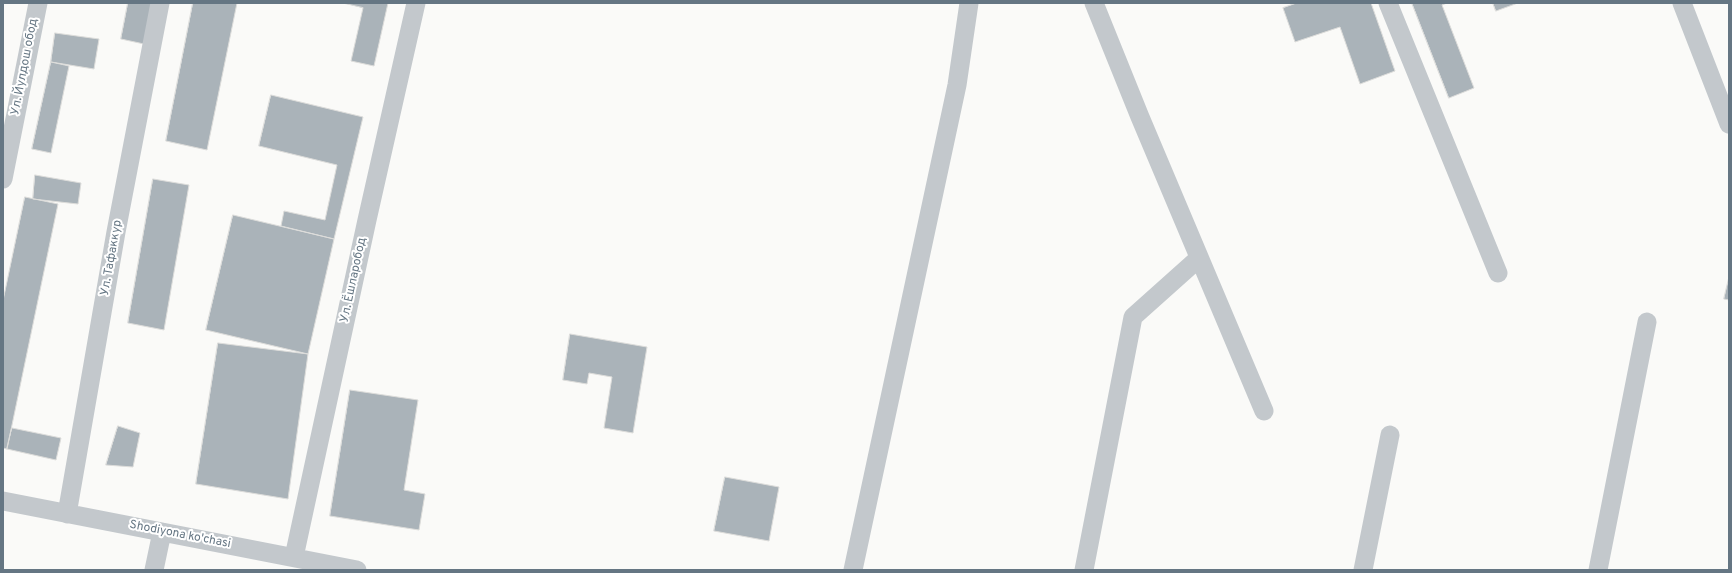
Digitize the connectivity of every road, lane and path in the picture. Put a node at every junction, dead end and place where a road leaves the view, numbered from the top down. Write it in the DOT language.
graph roads {
  1 [pos="38,3"];
  2 [pos="160,3"];
  3 [pos="416,3"];
  4 [pos="969,3"];
  5 [pos="1094,3"];
  6 [pos="1388,3"];
  7 [pos="1682,3"];
  8 [pos="1729,124"];
  9 [pos="3,179"];
  10 [pos="1199,258"];
  11 [pos="1498,273"];
  12 [pos="1647,322"];
  13 [pos="1264,411"];
  14 [pos="1390,435"];
  15 [pos="3,501"];
  16 [pos="67,514"];
  17 [pos="162,532"];
  18 [pos="294,557"];
  19 [pos="154,570"];
  20 [pos="357,570"];
  21 [pos="853,570"];
  22 [pos="1084,570"];
  23 [pos="1363,570"];
  24 [pos="1598,570"];
  1 -- 9 [label="street, Ул. Йулдош обод"];
  2 -- 16 [label="street, Ул. Тафаккур"];
  3 -- 18 [label="street, Ул. Ёшларобод"];
  4 -- 21 [label="street"];
  5 -- 10 [label="street"];
  6 -- 11 [label="street"];
  7 -- 8 [label="street"];
  10 -- 13 [label="street"];
  10 -- 22 [label="street"];
  12 -- 24 [label="street"];
  14 -- 23 [label="street"];
  15 -- 16 [label="street, Shodiyona ko'chasi"];
  16 -- 17 [label="street, Shodiyona ko'chasi"];
  17 -- 18 [label="street, Shodiyona ko'chasi"];
  17 -- 19 [label="street"];
  18 -- 20 [label="street, Shodiyona ko'chasi"];
}
